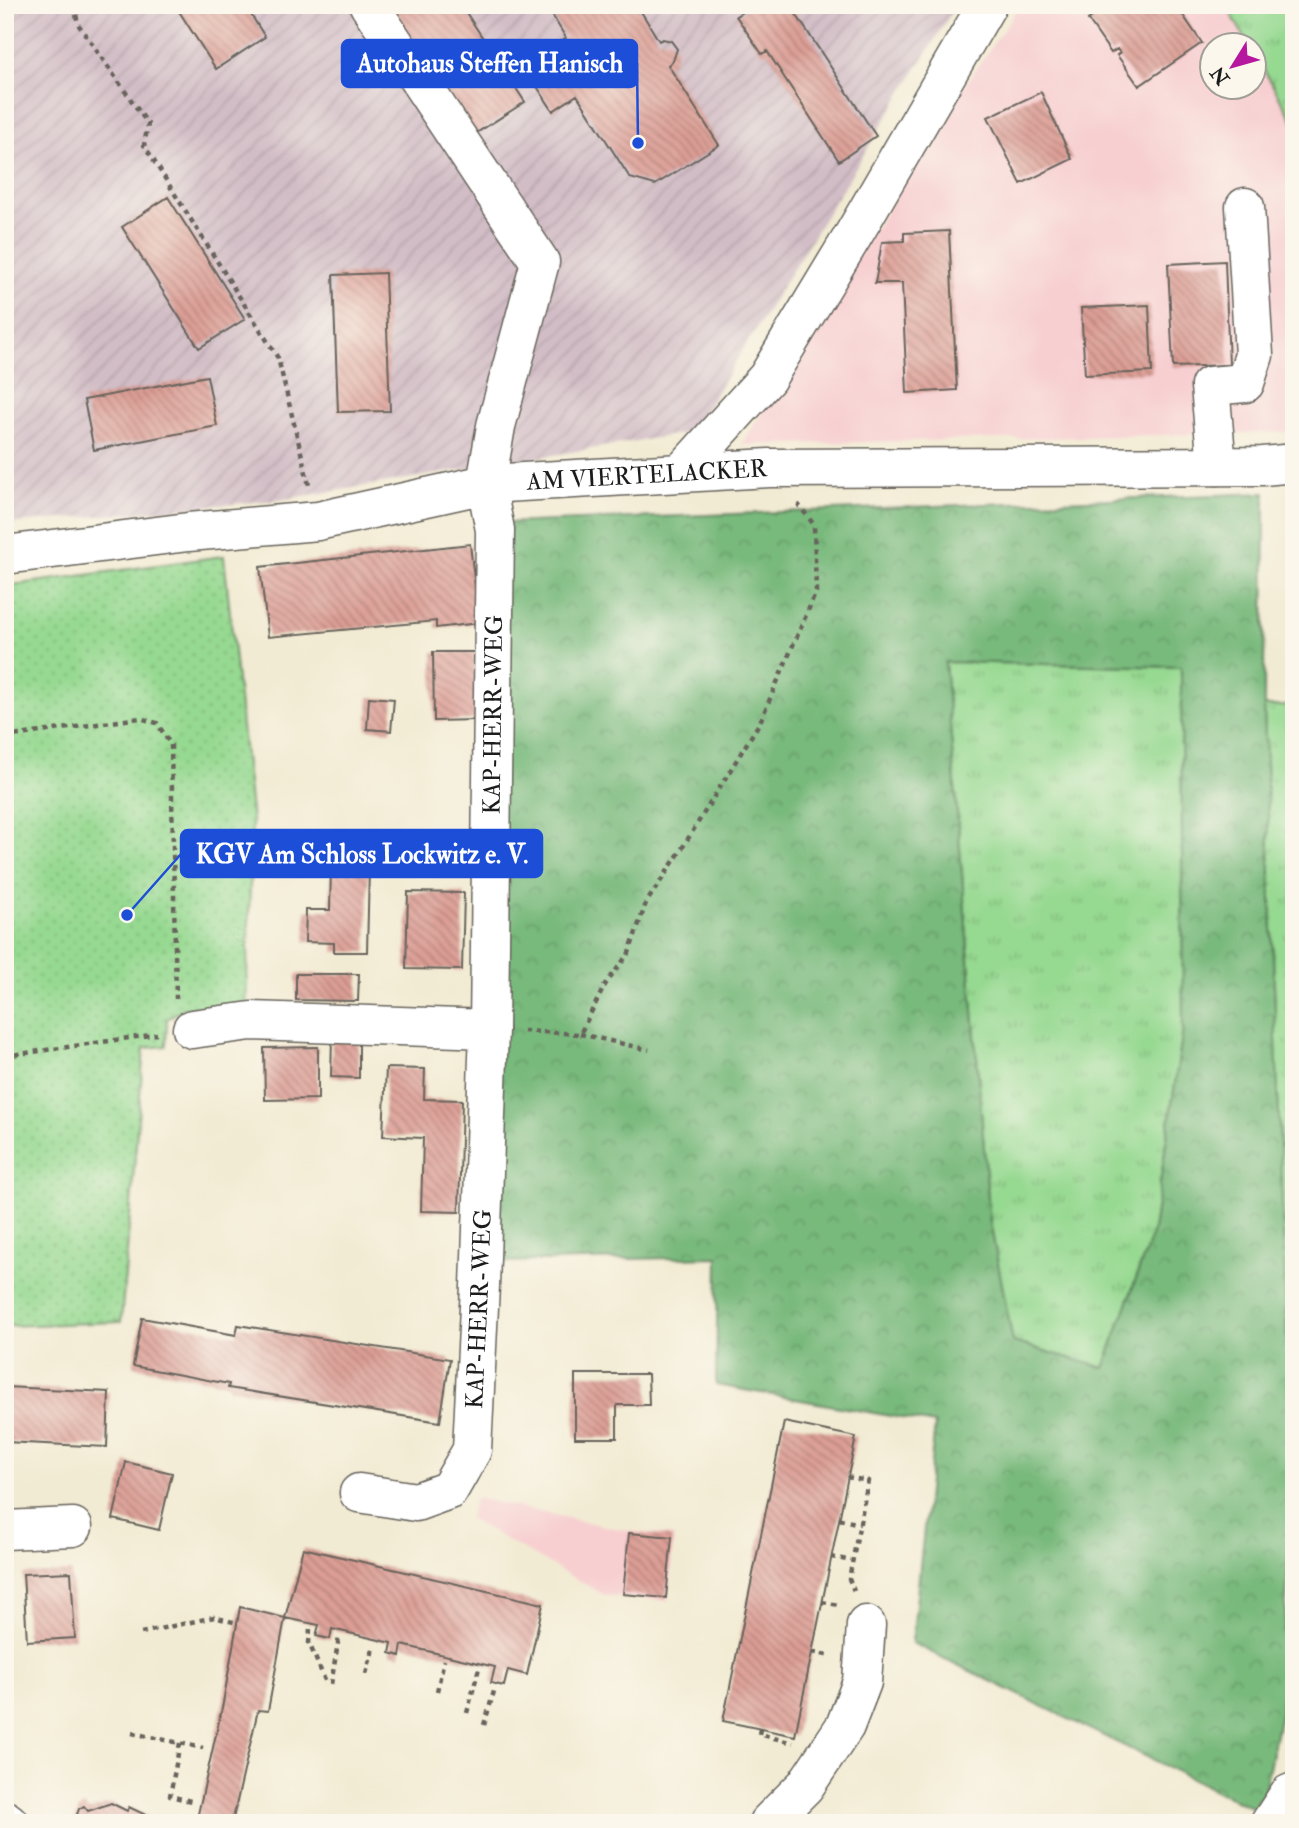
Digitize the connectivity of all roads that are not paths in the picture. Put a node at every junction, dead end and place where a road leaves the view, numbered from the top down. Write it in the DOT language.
graph roads {
  1 [pos="369,5"];
  2 [pos="987,5"];
  3 [pos="1245,207"];
  4 [pos="1294,463"];
  5 [pos="1217,466"];
  6 [pos="684,471"];
  7 [pos="486,484"];
  8 [pos="5,555"];
  9 [pos="192,1029"];
  10 [pos="489,1029"];
  11 [pos="359,1493"];
  12 [pos="73,1527"];
  13 [pos="5,1530"];
  14 [pos="866,1625"];
  15 [pos="1294,1792"];
  16 [pos="768,1823"];
  17 [pos="1269,1823"];
  1 -- 7 [label="street"];
  2 -- 6 [label="street"];
  3 -- 5 [label="street"];
  4 -- 5 [label="street, AM VIERTELACKER"];
  5 -- 6 [label="street, AM VIERTELACKER"];
  6 -- 7 [label="street, AM VIERTELACKER"];
  7 -- 8 [label="street, AM VIERTELACKER"];
  7 -- 10 [label="street, KAP-HERR-WEG"];
  9 -- 10 [label="street"];
  10 -- 11 [label="street, KAP-HERR-WEG"];
  12 -- 13 [label="street"];
  14 -- 16 [label="street"];
  15 -- 17 [label="street"];
}
